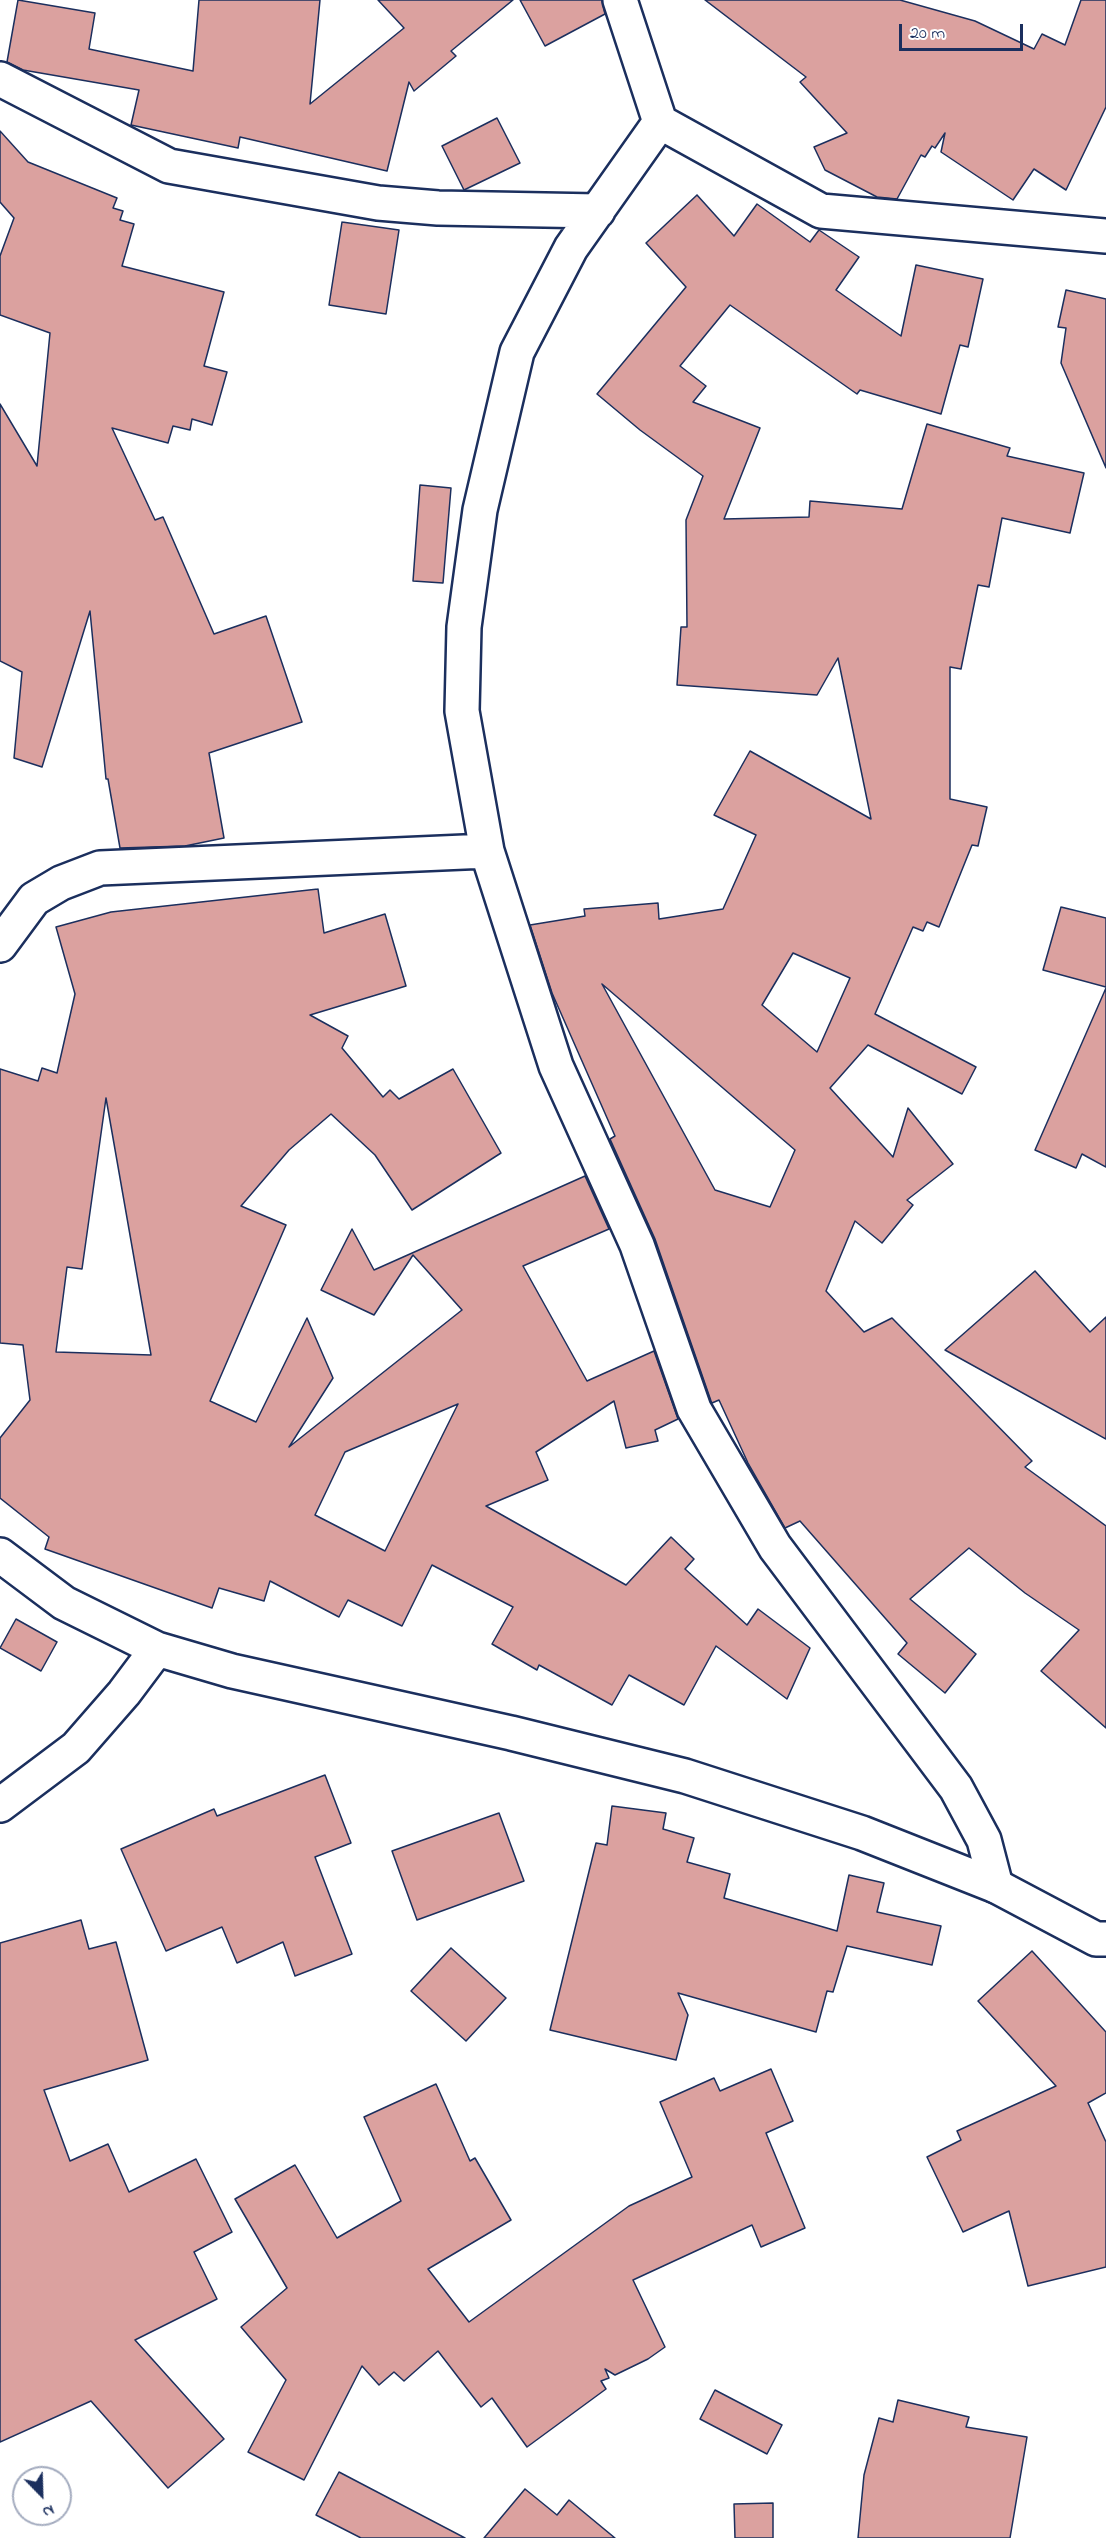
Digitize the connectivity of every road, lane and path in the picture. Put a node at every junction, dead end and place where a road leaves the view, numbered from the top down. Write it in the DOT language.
graph roads {
  1 [pos="620,0"];
  2 [pos="0,78"];
  3 [pos="660,122"];
  4 [pos="598,212"];
  5 [pos="1106,236"];
  6 [pos="487,851"];
  7 [pos="0,945"];
  8 [pos="0,1555"];
  9 [pos="157,1649"];
  10 [pos="0,1805"];
  11 [pos="996,1886"];
  12 [pos="1103,1942"];
  1 -- 3 [label="street"];
  2 -- 4 [label="street"];
  3 -- 4 [label="street"];
  3 -- 5 [label="street"];
  4 -- 6 [label="street"];
  6 -- 7 [label="street"];
  6 -- 11 [label="street"];
  8 -- 9 [label="street"];
  9 -- 10 [label="street"];
  9 -- 11 [label="street"];
  11 -- 12 [label="street"];
}
